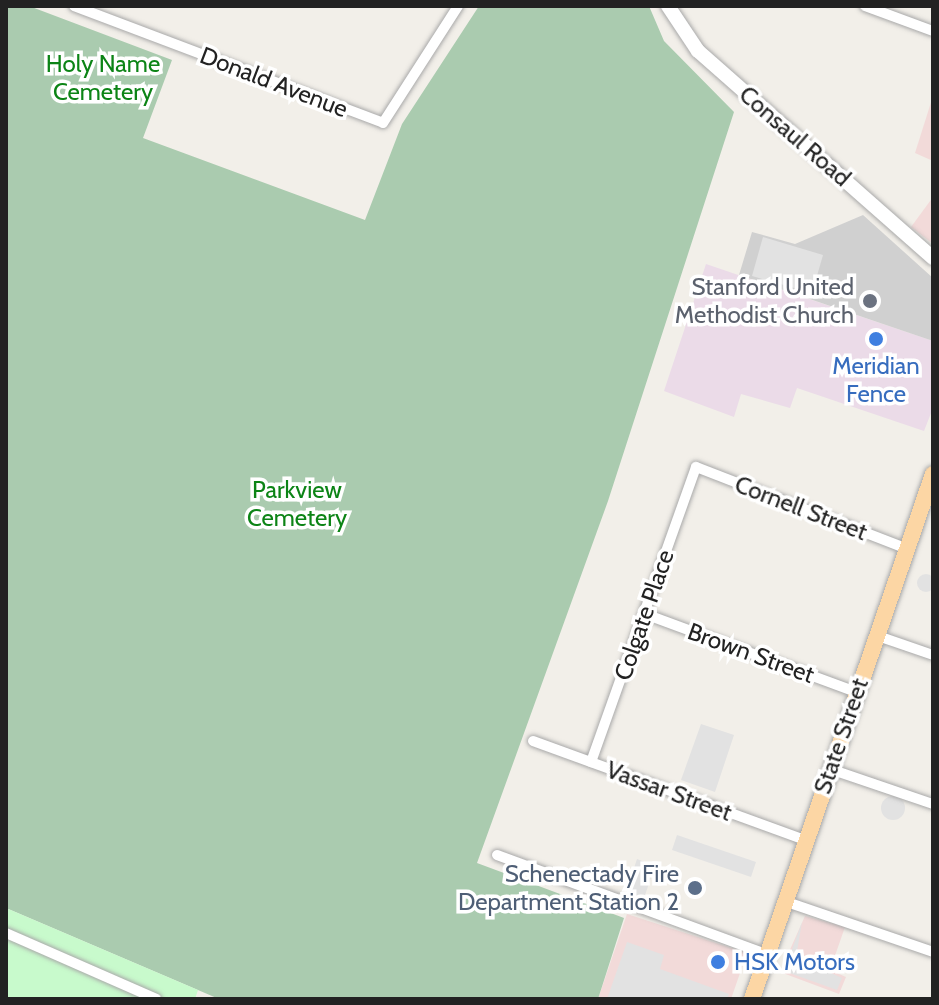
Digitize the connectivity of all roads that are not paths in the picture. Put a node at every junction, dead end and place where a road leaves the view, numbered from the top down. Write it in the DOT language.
graph roads {
  1 [pos="74,6"];
  2 [pos="458,6"];
  3 [pos="668,6"];
  4 [pos="865,6"];
  5 [pos="933,31"];
  6 [pos="933,258"];
  7 [pos="696,467"];
  8 [pos="933,476"];
  9 [pos="907,549"];
  10 [pos="645,614"];
  11 [pos="875,635"];
  12 [pos="933,655"];
  13 [pos="856,692"];
  14 [pos="533,741"];
  15 [pos="591,762"];
  16 [pos="830,769"];
  17 [pos="933,804"];
  18 [pos="805,840"];
  19 [pos="497,855"];
  20 [pos="784,901"];
  21 [pos="6,933"];
  22 [pos="933,952"];
  23 [pos="766,954"];
  24 [pos="156,999"];
  25 [pos="752,999"];
  1 -- 2 [label="street, Donald Avenue"];
  3 -- 6 [label="street, Consaul Road"];
  4 -- 5 [label="street"];
  7 -- 9 [label="street, Cornell Street"];
  7 -- 10 [label="street, Colgate Place"];
  8 -- 9 [label="main road, State Street"];
  9 -- 11 [label="main road, State Street"];
  10 -- 13 [label="street, Brown Street"];
  10 -- 15 [label="street, Colgate Place"];
  11 -- 12 [label="street"];
  11 -- 13 [label="main road, State Street"];
  13 -- 16 [label="main road, State Street"];
  14 -- 15 [label="street, Vassar Street"];
  15 -- 18 [label="street, Vassar Street"];
  16 -- 17 [label="street"];
  16 -- 18 [label="main road, State Street"];
  18 -- 20 [label="main road, State Street"];
  19 -- 23 [label="street"];
  20 -- 22 [label="street"];
  20 -- 23 [label="main road, State Street"];
  21 -- 24 [label="street"];
  23 -- 25 [label="main road, State Street"];
}
